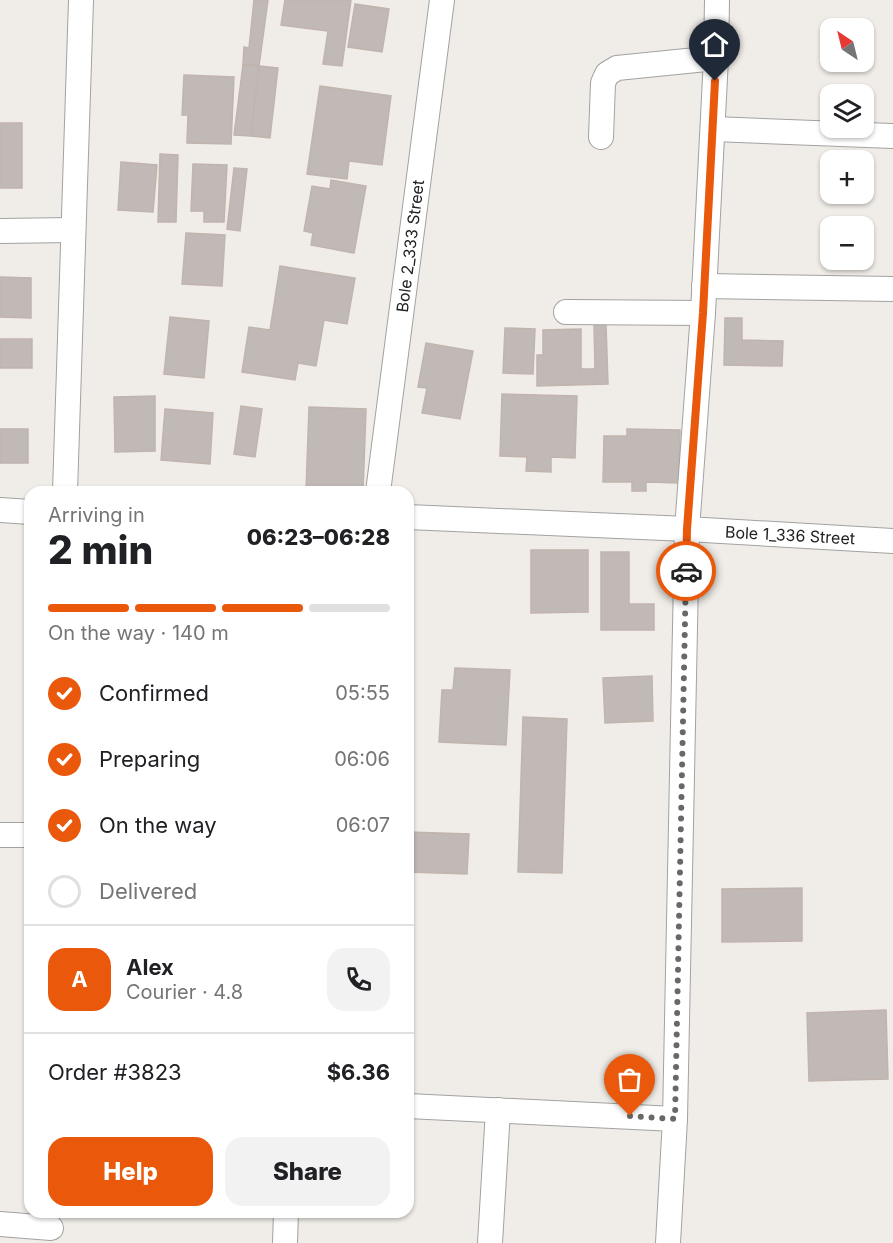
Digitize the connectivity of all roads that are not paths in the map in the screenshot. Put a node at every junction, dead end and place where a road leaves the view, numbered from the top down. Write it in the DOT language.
graph roads {
  1 [pos="81,0"];
  2 [pos="442,0"];
  3 [pos="717,0"];
  4 [pos="716,58"];
  5 [pos="713,129"];
  6 [pos="893,136"];
  7 [pos="601,137"];
  8 [pos="73,230"];
  9 [pos="0,231"];
  10 [pos="704,286"];
  11 [pos="893,290"];
  12 [pos="566,312"];
  13 [pos="703,313"];
  14 [pos="65,486"];
  15 [pos="379,486"];
  16 [pos="0,510"];
  17 [pos="24,512"];
  18 [pos="414,517"];
  19 [pos="687,529"];
  20 [pos="893,541"];
  21 [pos="0,835"];
  22 [pos="24,835"];
  23 [pos="414,1106"];
  24 [pos="498,1110"];
  25 [pos="675,1119"];
  26 [pos="286,1218"];
  27 [pos="0,1224"];
  28 [pos="51,1228"];
  29 [pos="285,1243"];
  30 [pos="490,1243"];
  31 [pos="668,1243"];
  1 -- 8 [label="street"];
  2 -- 15 [label="street, Bole 2_333 Street"];
  3 -- 4 [label="street"];
  4 -- 5 [label="street"];
  4 -- 7 [label="street"];
  5 -- 6 [label="street"];
  5 -- 10 [label="street"];
  8 -- 9 [label="street"];
  8 -- 14 [label="street"];
  10 -- 11 [label="street"];
  10 -- 13 [label="street"];
  12 -- 13 [label="street"];
  13 -- 19 [label="street"];
  16 -- 17 [label="street"];
  18 -- 19 [label="street, Bole 1_336 Street"];
  19 -- 20 [label="street, Bole 1_336 Street"];
  19 -- 25 [label="street"];
  21 -- 22 [label="street"];
  23 -- 24 [label="street"];
  24 -- 25 [label="street"];
  24 -- 30 [label="street"];
  25 -- 31 [label="street"];
  26 -- 29 [label="street"];
  27 -- 28 [label="street"];
}
